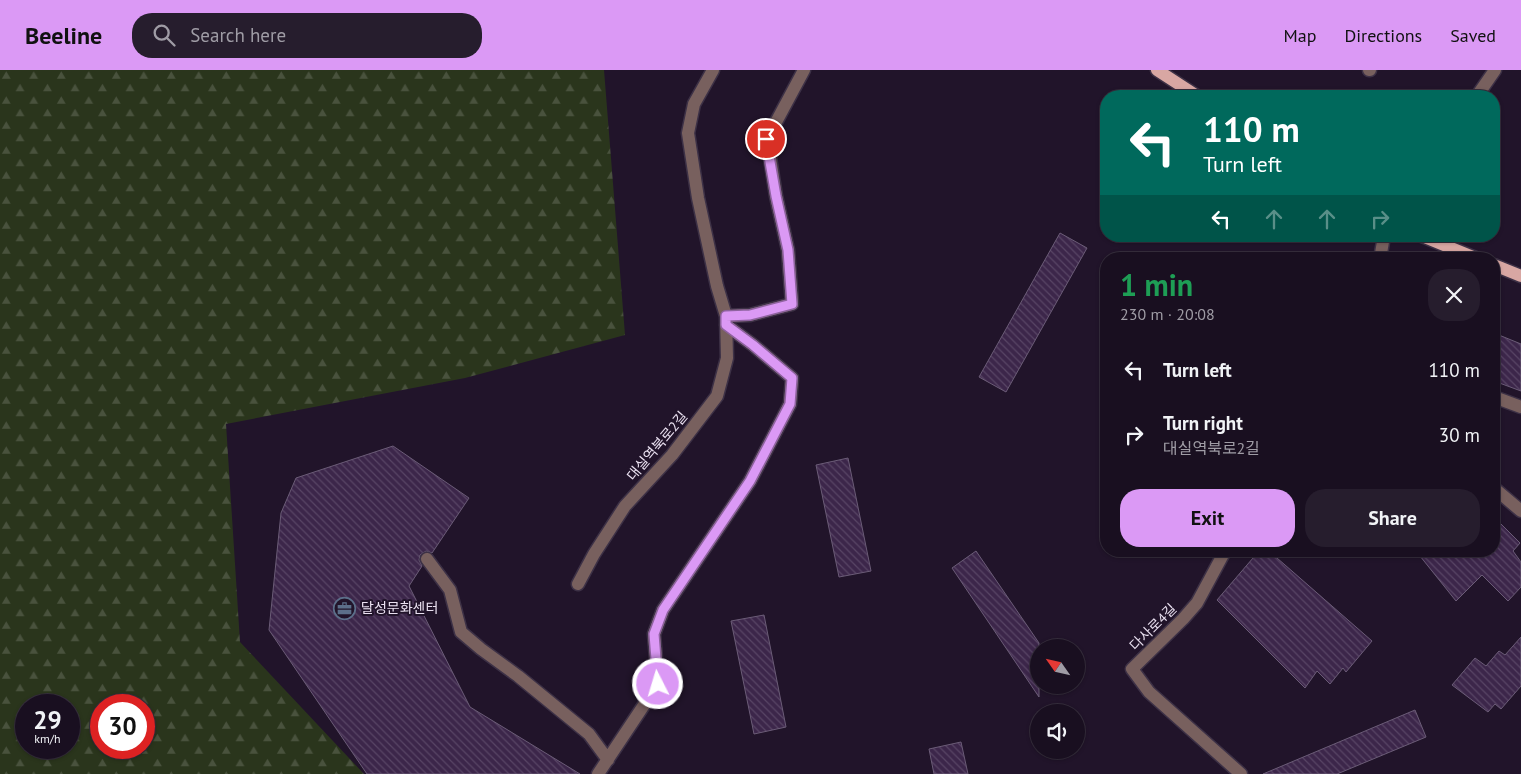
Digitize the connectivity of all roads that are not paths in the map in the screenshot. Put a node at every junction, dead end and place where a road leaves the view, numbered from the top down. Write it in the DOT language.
graph roads {
  1 [pos="712,70"];
  2 [pos="804,70"];
  3 [pos="1157,70"];
  4 [pos="1495,70"];
  5 [pos="1188,90"];
  6 [pos="1481,90"];
  7 [pos="1437,242"];
  8 [pos="1461,252"];
  9 [pos="1500,267"];
  10 [pos="1521,276"];
  11 [pos="726,321"];
  12 [pos="1500,398"];
  13 [pos="1521,407"];
  14 [pos="1500,493"];
  15 [pos="1521,511"];
  16 [pos="1222,557"];
  17 [pos="428,559"];
  18 [pos="578,584"];
  19 [pos="608,760"];
  20 [pos="598,774"];
  21 [pos="1241,774"];
  1 -- 11 [label="street, 대실역북로2길"];
  2 -- 11 [label="street"];
  3 -- 5 [label="main road"];
  4 -- 6 [label="street"];
  7 -- 8 [label="main road"];
  9 -- 10 [label="main road"];
  11 -- 18 [label="street, 대실역북로2길"];
  11 -- 19 [label="street"];
  12 -- 13 [label="street"];
  14 -- 15 [label="street"];
  16 -- 21 [label="street, 다사로4길"];
  17 -- 19 [label="street"];
  19 -- 20 [label="street"];
}
